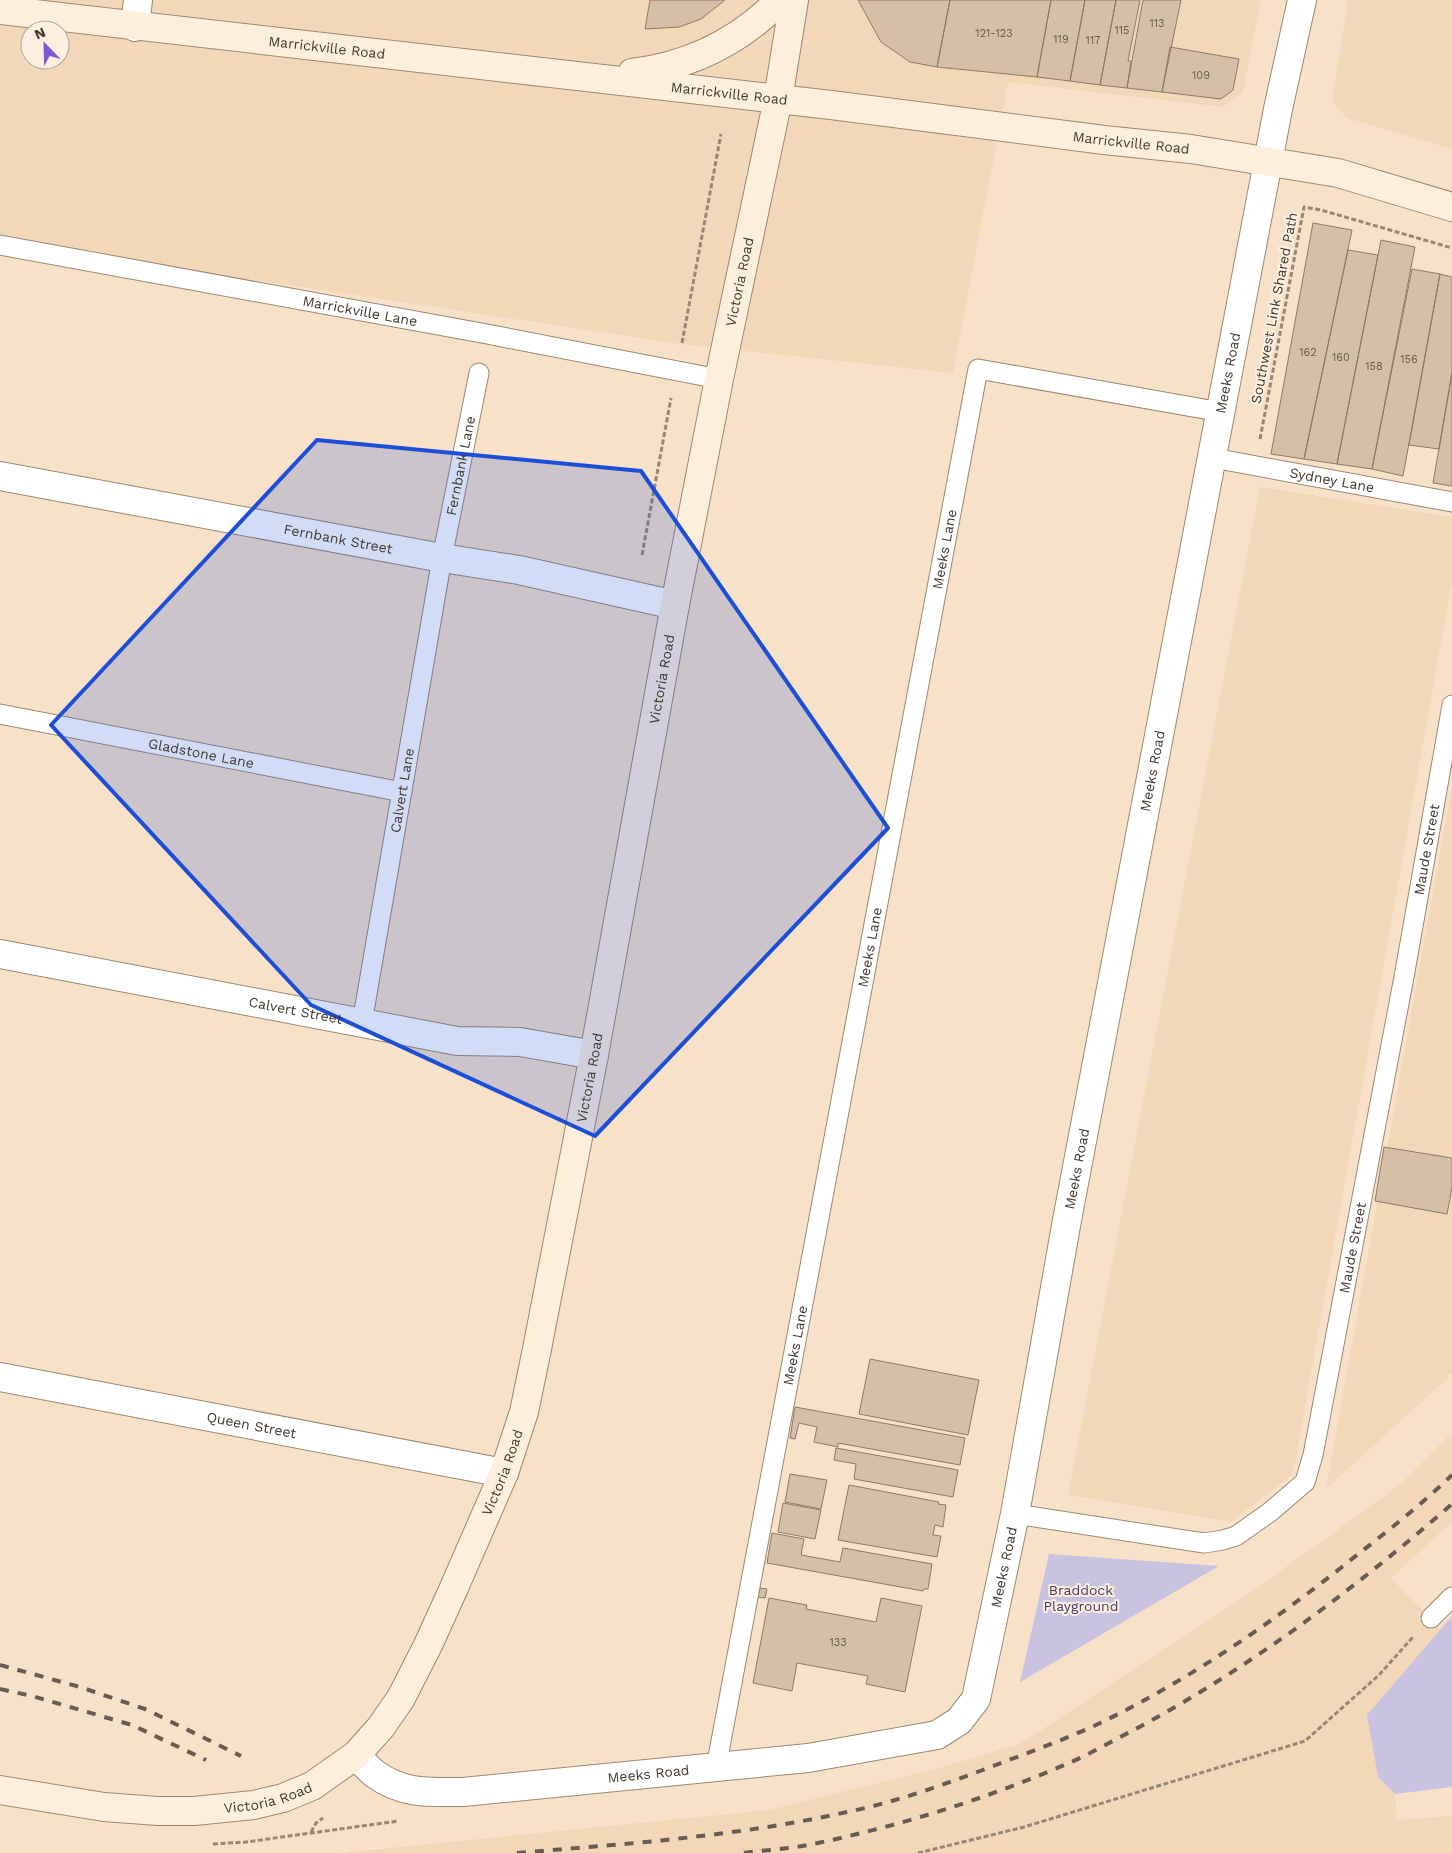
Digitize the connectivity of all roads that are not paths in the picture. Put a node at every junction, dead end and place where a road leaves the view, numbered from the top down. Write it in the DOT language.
graph roads {
  1 [pos="138,0"];
  2 [pos="780,0"];
  3 [pos="794,0"];
  4 [pos="1302,0"];
  5 [pos="0,10"];
  6 [pos="135,27"];
  7 [pos="595,78"];
  8 [pos="778,99"];
  9 [pos="1270,161"];
  10 [pos="1452,207"];
  11 [pos="0,245"];
  12 [pos="479,373"];
  13 [pos="719,379"];
  14 [pos="1221,412"];
  15 [pos="1213,458"];
  16 [pos="0,476"];
  17 [pos="1452,502"];
  18 [pos="442,558"];
  19 [pos="675,605"];
  20 [pos="1452,705"];
  21 [pos="0,714"];
  22 [pos="402,792"];
  23 [pos="0,954"];
  24 [pos="362,1023"];
  25 [pos="594,1055"];
  26 [pos="0,1377"];
  27 [pos="504,1473"];
  28 [pos="1016,1514"];
  29 [pos="1452,1597"];
  30 [pos="1430,1618"];
  31 [pos="356,1755"];
  32 [pos="716,1768"];
  33 [pos="0,1790"];
  1 -- 6 [label="street"];
  2 -- 7 [label="street"];
  3 -- 8 [label="street, Victoria Road"];
  4 -- 9 [label="street, Meeks Road"];
  5 -- 6 [label="street, Marrickville Road"];
  6 -- 7 [label="street, Marrickville Road"];
  7 -- 8 [label="street, Marrickville Road"];
  8 -- 9 [label="street, Marrickville Road"];
  8 -- 13 [label="street, Victoria Road"];
  9 -- 10 [label="street, Marrickville Road"];
  9 -- 14 [label="street, Meeks Road"];
  11 -- 13 [label="lane, Marrickville Lane"];
  12 -- 18 [label="lane, Fernbank Lane"];
  13 -- 19 [label="street, Victoria Road"];
  14 -- 15 [label="street, Meeks Road"];
  14 -- 32 [label="lane, Meeks Lane"];
  15 -- 17 [label="lane, Sydney Lane"];
  15 -- 28 [label="street, Meeks Road"];
  16 -- 18 [label="street, Fernbank Street"];
  18 -- 19 [label="street, Fernbank Street"];
  18 -- 22 [label="lane, Calvert Lane"];
  19 -- 25 [label="street, Victoria Road"];
  20 -- 28 [label="lane, Maude Street"];
  21 -- 22 [label="lane, Gladstone Lane"];
  22 -- 24 [label="lane, Calvert Lane"];
  23 -- 24 [label="street, Calvert Street"];
  24 -- 25 [label="street, Calvert Street"];
  25 -- 27 [label="street, Victoria Road"];
  26 -- 27 [label="street, Queen Street"];
  27 -- 31 [label="street, Victoria Road"];
  28 -- 32 [label="street, Meeks Road"];
  29 -- 30 [label="lane"];
  31 -- 32 [label="street, Meeks Road"];
  31 -- 33 [label="street, Victoria Road"];
}
